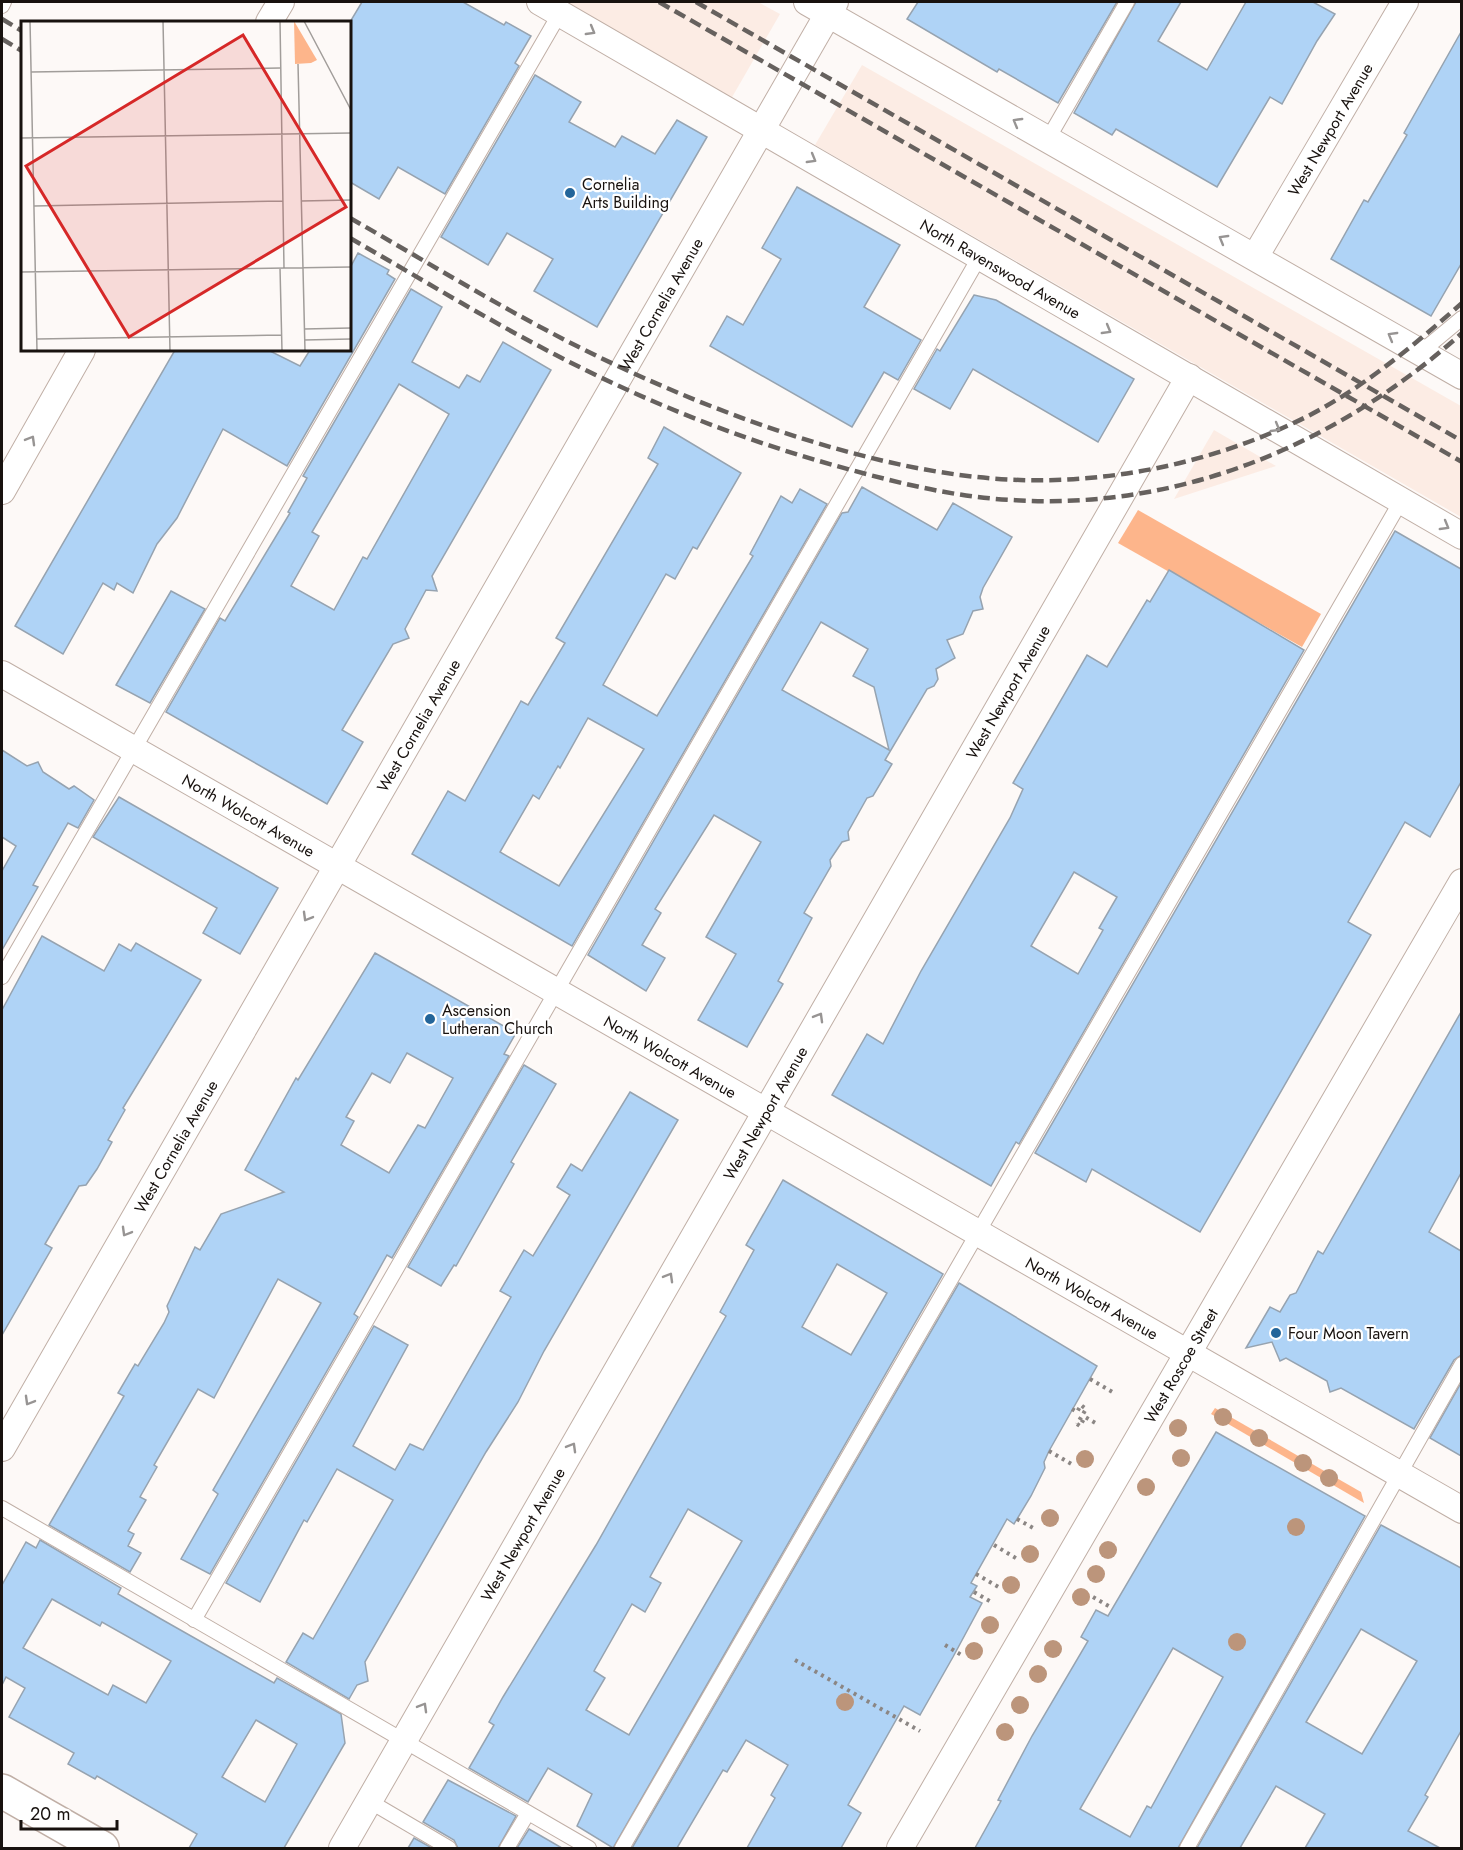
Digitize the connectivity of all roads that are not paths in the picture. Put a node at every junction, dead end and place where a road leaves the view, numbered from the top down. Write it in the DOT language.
graph roads {
  1 [pos="4,2"];
  2 [pos="281,2"];
  3 [pos="1127,2"];
  4 [pos="1405,2"];
  5 [pos="823,5"];
  6 [pos="2,6"];
  7 [pos="550,7"];
  8 [pos="270,21"];
  9 [pos="761,129"];
  10 [pos="1048,139"];
  11 [pos="980,256"];
  12 [pos="1255,257"];
  13 [pos="1461,318"];
  14 [pos="81,351"];
  15 [pos="1421,352"];
  16 [pos="1461,376"];
  17 [pos="1188,378"];
  18 [pos="2,491"];
  19 [pos="1401,501"];
  20 [pos="1461,536"];
  21 [pos="2,675"];
  22 [pos="133,750"];
  23 [pos="336,866"];
  24 [pos="1461,882"];
  25 [pos="2,977"];
  26 [pos="556,992"];
  27 [pos="764,1112"];
  28 [pos="978,1233"];
  29 [pos="1187,1354"];
  30 [pos="1461,1364"];
  31 [pos="2,1448"];
  32 [pos="1397,1473"];
  33 [pos="2,1508"];
  34 [pos="1461,1510"];
  35 [pos="194,1620"];
  36 [pos="404,1741"];
  37 [pos="2,1791"];
  38 [pos="369,1801"];
  39 [pos="528,1813"];
  40 [pos="102,1848"];
  41 [pos="342,1848"];
  42 [pos="449,1848"];
  43 [pos="507,1848"];
  44 [pos="589,1848"];
  45 [pos="622,1848"];
  46 [pos="900,1848"];
  47 [pos="1187,1848"];
  1 -- 6 [label="lane"];
  2 -- 8 [label="street"];
  3 -- 10 [label="lane"];
  4 -- 12 [label="street, West Newport Avenue"];
  5 -- 9 [label="street, West Cornelia Avenue"];
  10 -- 5 [label="street, one-way"];
  7 -- 9 [label="street, North Ravenswood Avenue, one-way"];
  7 -- 22 [label="lane"];
  9 -- 11 [label="street, North Ravenswood Avenue, one-way"];
  9 -- 23 [label="street, West Cornelia Avenue"];
  12 -- 10 [label="street, one-way"];
  11 -- 17 [label="street, North Ravenswood Avenue, one-way"];
  11 -- 26 [label="lane"];
  15 -- 12 [label="street, one-way"];
  13 -- 15 [label="lane"];
  18 -- 14 [label="street, one-way"];
  15 -- 16 [label="street"];
  17 -- 19 [label="street, North Ravenswood Avenue, one-way"];
  27 -- 17 [label="street, West Newport Avenue, one-way"];
  19 -- 20 [label="street, North Ravenswood Avenue, one-way"];
  19 -- 28 [label="lane"];
  21 -- 22 [label="street, North Wolcott Avenue"];
  22 -- 23 [label="street, North Wolcott Avenue"];
  22 -- 25 [label="lane"];
  23 -- 26 [label="street, North Wolcott Avenue"];
  23 -- 31 [label="street, West Cornelia Avenue, one-way"];
  24 -- 29 [label="street, West Roscoe Street"];
  26 -- 27 [label="street, North Wolcott Avenue"];
  26 -- 35 [label="lane"];
  27 -- 28 [label="street, North Wolcott Avenue"];
  36 -- 27 [label="street, West Newport Avenue, one-way"];
  28 -- 29 [label="street, North Wolcott Avenue"];
  28 -- 45 [label="lane"];
  29 -- 32 [label="street, North Wolcott Avenue"];
  29 -- 46 [label="street, West Roscoe Street"];
  30 -- 32 [label="lane"];
  32 -- 34 [label="street, North Wolcott Avenue"];
  32 -- 47 [label="lane"];
  33 -- 35 [label="lane"];
  35 -- 36 [label="lane"];
  36 -- 38 [label="street, West Newport Avenue"];
  36 -- 39 [label="lane"];
  37 -- 40 [label="street"];
  38 -- 41 [label="street, West Newport Avenue"];
  38 -- 42 [label="lane"];
  39 -- 43 [label="lane"];
  39 -- 44 [label="lane"];
}
